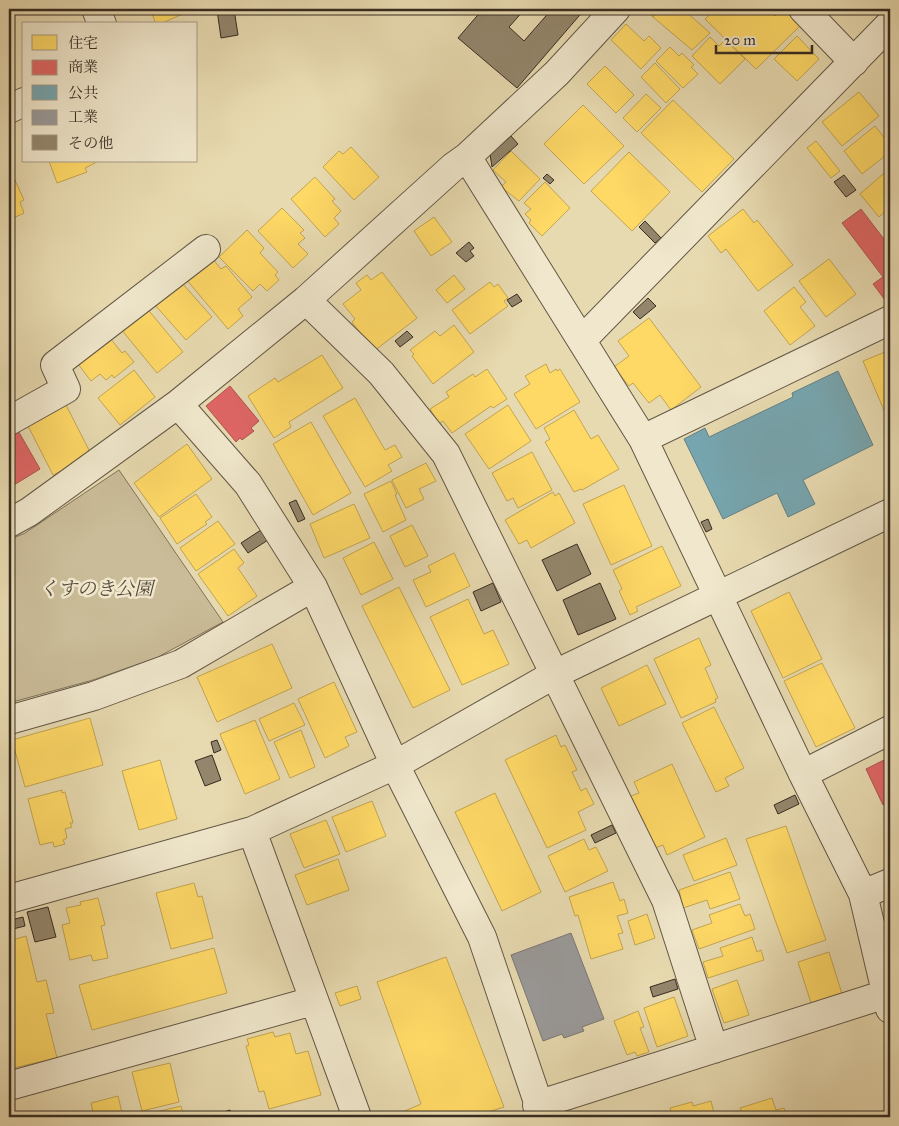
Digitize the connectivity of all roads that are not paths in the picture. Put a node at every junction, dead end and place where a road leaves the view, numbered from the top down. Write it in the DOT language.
graph roads {
  1 [pos="96,9"];
  2 [pos="616,9"];
  3 [pos="803,9"];
  4 [pos="101,22"];
  5 [pos="890,24"];
  6 [pos="854,62"];
  7 [pos="468,157"];
  8 [pos="206,249"];
  9 [pos="306,300"];
  10 [pos="890,320"];
  11 [pos="583,340"];
  12 [pos="178,404"];
  13 [pos="9,421"];
  14 [pos="643,439"];
  15 [pos="890,513"];
  16 [pos="9,523"];
  17 [pos="313,587"];
  18 [pos="718,595"];
  19 [pos="555,674"];
  20 [pos="9,720"];
  21 [pos="890,730"];
  22 [pos="395,764"];
  23 [pos="803,774"];
  24 [pos="252,831"];
  25 [pos="890,883"];
  26 [pos="863,894"];
  27 [pos="9,899"];
  28 [pos="313,1001"];
  29 [pos="888,1002"];
  30 [pos="714,1049"];
  31 [pos="9,1086"];
  32 [pos="540,1111"];
  33 [pos="357,1117"];
  1 -- 4 [label="street"];
  2 -- 7 [label="street"];
  3 -- 6 [label="street"];
  5 -- 6 [label="street"];
  6 -- 11 [label="street"];
  7 -- 9 [label="street"];
  7 -- 11 [label="street"];
  8 -- 13 [label="street"];
  9 -- 12 [label="street"];
  9 -- 19 [label="street"];
  10 -- 14 [label="street"];
  11 -- 14 [label="street"];
  12 -- 16 [label="street"];
  12 -- 17 [label="street"];
  14 -- 18 [label="street"];
  15 -- 18 [label="street"];
  17 -- 20 [label="street"];
  17 -- 22 [label="street"];
  18 -- 19 [label="street"];
  18 -- 23 [label="street"];
  19 -- 22 [label="street"];
  19 -- 30 [label="street"];
  21 -- 23 [label="street"];
  22 -- 24 [label="street"];
  22 -- 32 [label="street"];
  23 -- 26 [label="street"];
  24 -- 27 [label="street"];
  24 -- 28 [label="street"];
  25 -- 26 [label="street"];
  26 -- 29 [label="street"];
  28 -- 31 [label="street"];
  28 -- 33 [label="street"];
  29 -- 30 [label="street"];
  30 -- 32 [label="street"];
}
